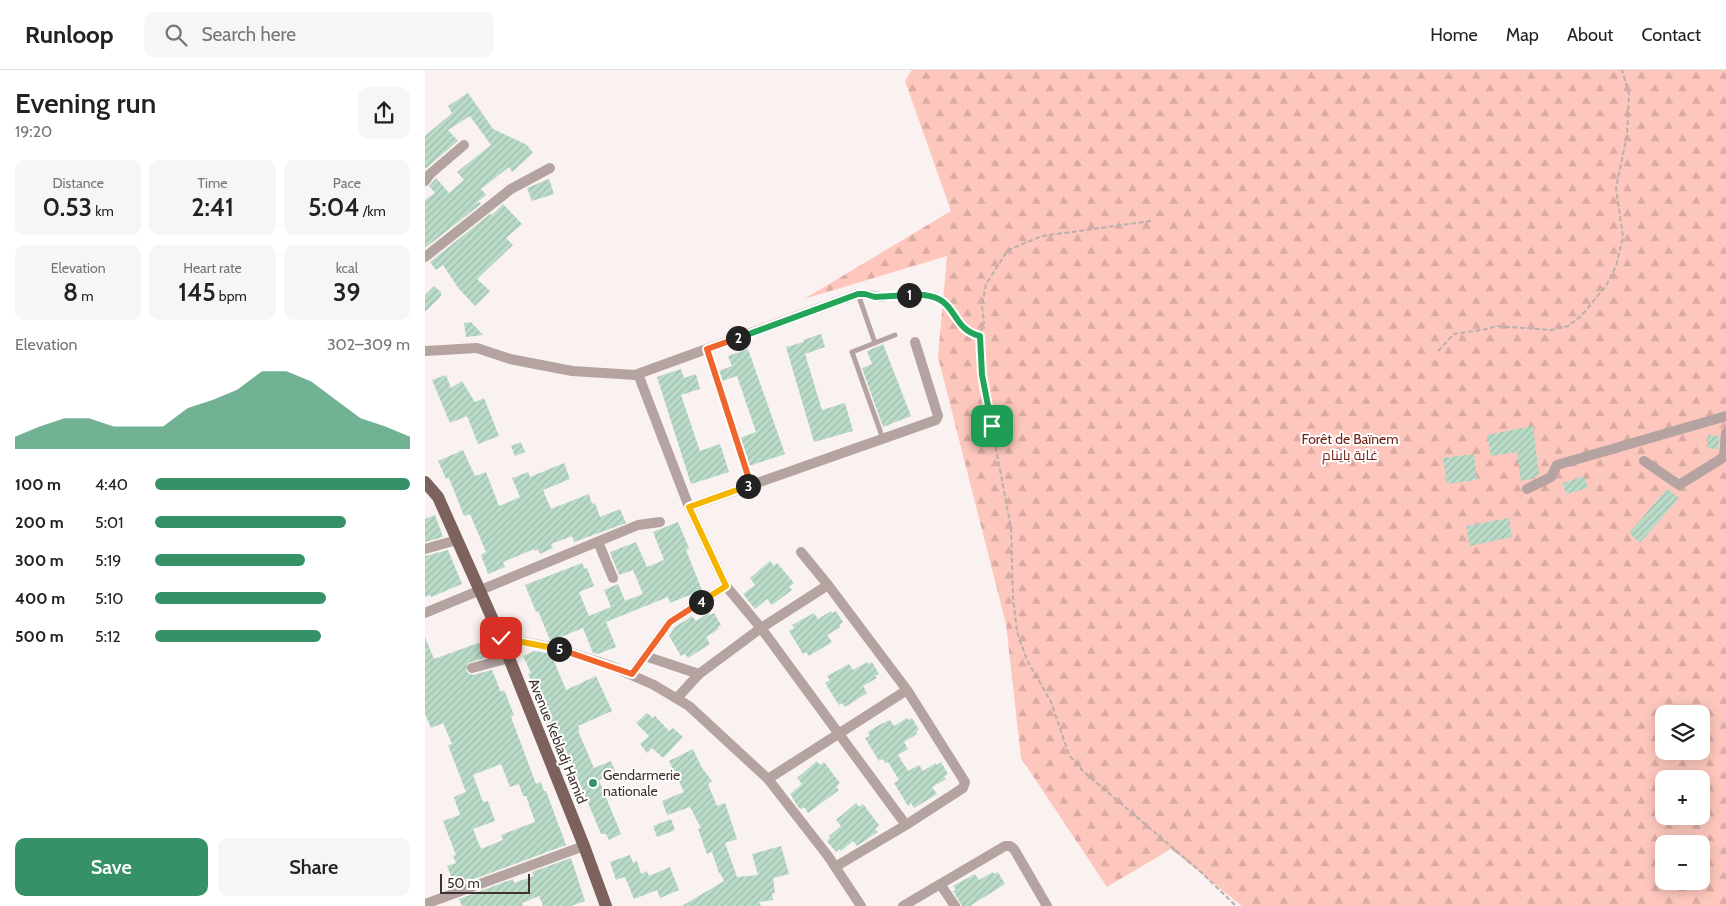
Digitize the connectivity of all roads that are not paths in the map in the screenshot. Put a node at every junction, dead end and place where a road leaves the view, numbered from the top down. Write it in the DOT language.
graph roads {
  1 [pos="465,145"];
  2 [pos="550,168"];
  3 [pos="425,181"];
  4 [pos="425,257"];
  5 [pos="858,294"];
  6 [pos="883,297"];
  7 [pos="895,335"];
  8 [pos="915,342"];
  9 [pos="875,343"];
  10 [pos="707,349"];
  11 [pos="425,351"];
  12 [pos="638,374"];
  13 [pos="1726,416"];
  14 [pos="1726,433"];
  15 [pos="883,439"];
  16 [pos="1644,461"];
  17 [pos="425,482"];
  18 [pos="751,485"];
  19 [pos="1527,489"];
  20 [pos="689,507"];
  21 [pos="660,522"];
  22 [pos="457,540"];
  23 [pos="597,542"];
  24 [pos="425,549"];
  25 [pos="801,552"];
  26 [pos="613,578"];
  27 [pos="828,585"];
  28 [pos="726,586"];
  29 [pos="479,590"];
  30 [pos="425,612"];
  31 [pos="761,628"];
  32 [pos="501,638"];
  33 [pos="645,656"];
  34 [pos="509,658"];
  35 [pos="472,668"];
  36 [pos="632,674"];
  37 [pos="699,674"];
  38 [pos="907,690"];
  39 [pos="677,698"];
  40 [pos="840,735"];
  41 [pos="768,779"];
  42 [pos="907,824"];
  43 [pos="584,846"];
  44 [pos="835,867"];
  45 [pos="940,884"];
  46 [pos="428,903"];
  47 [pos="606,906"];
  48 [pos="861,906"];
  49 [pos="903,906"];
  50 [pos="955,906"];
  51 [pos="1047,906"];
  1 -- 3 [label="street"];
  2 -- 4 [label="street"];
  5 -- 6 [label="street"];
  5 -- 9 [label="lane"];
  5 -- 10 [label="street"];
  7 -- 9 [label="lane"];
  8 -- 15 [label="street"];
  9 -- 15 [label="lane"];
  10 -- 12 [label="street"];
  10 -- 18 [label="lane"];
  11 -- 12 [label="street"];
  12 -- 20 [label="street"];
  13 -- 19 [label="street"];
  14 -- 16 [label="street"];
  15 -- 18 [label="street"];
  17 -- 22 [label="main road, Avenue Kebladj Hamid"];
  18 -- 20 [label="street"];
  20 -- 28 [label="street"];
  21 -- 23 [label="street"];
  22 -- 24 [label="street"];
  22 -- 29 [label="main road, Avenue Kebladj Hamid"];
  23 -- 26 [label="street"];
  23 -- 29 [label="street"];
  25 -- 27 [label="street"];
  27 -- 31 [label="street"];
  27 -- 38 [label="street"];
  28 -- 31 [label="street"];
  28 -- 33 [label="street"];
  29 -- 30 [label="street"];
  29 -- 32 [label="main road, Avenue Kebladj Hamid"];
  31 -- 37 [label="street"];
  31 -- 40 [label="street"];
  32 -- 34 [label="main road, Avenue Kebladj Hamid"];
  32 -- 36 [label="street"];
  33 -- 36 [label="street"];
  33 -- 37 [label="street"];
  34 -- 35 [label="street"];
  34 -- 43 [label="main road, Avenue Kebladj Hamid"];
  36 -- 39 [label="street"];
  37 -- 39 [label="street"];
  38 -- 40 [label="street"];
  38 -- 42 [label="street"];
  39 -- 41 [label="street"];
  40 -- 41 [label="street"];
  40 -- 42 [label="street"];
  41 -- 44 [label="street"];
  42 -- 44 [label="street"];
  43 -- 46 [label="street"];
  43 -- 47 [label="main road, Avenue Kebladj Hamid"];
  44 -- 48 [label="street"];
  45 -- 49 [label="street"];
  45 -- 50 [label="street"];
  45 -- 51 [label="street"];
}
